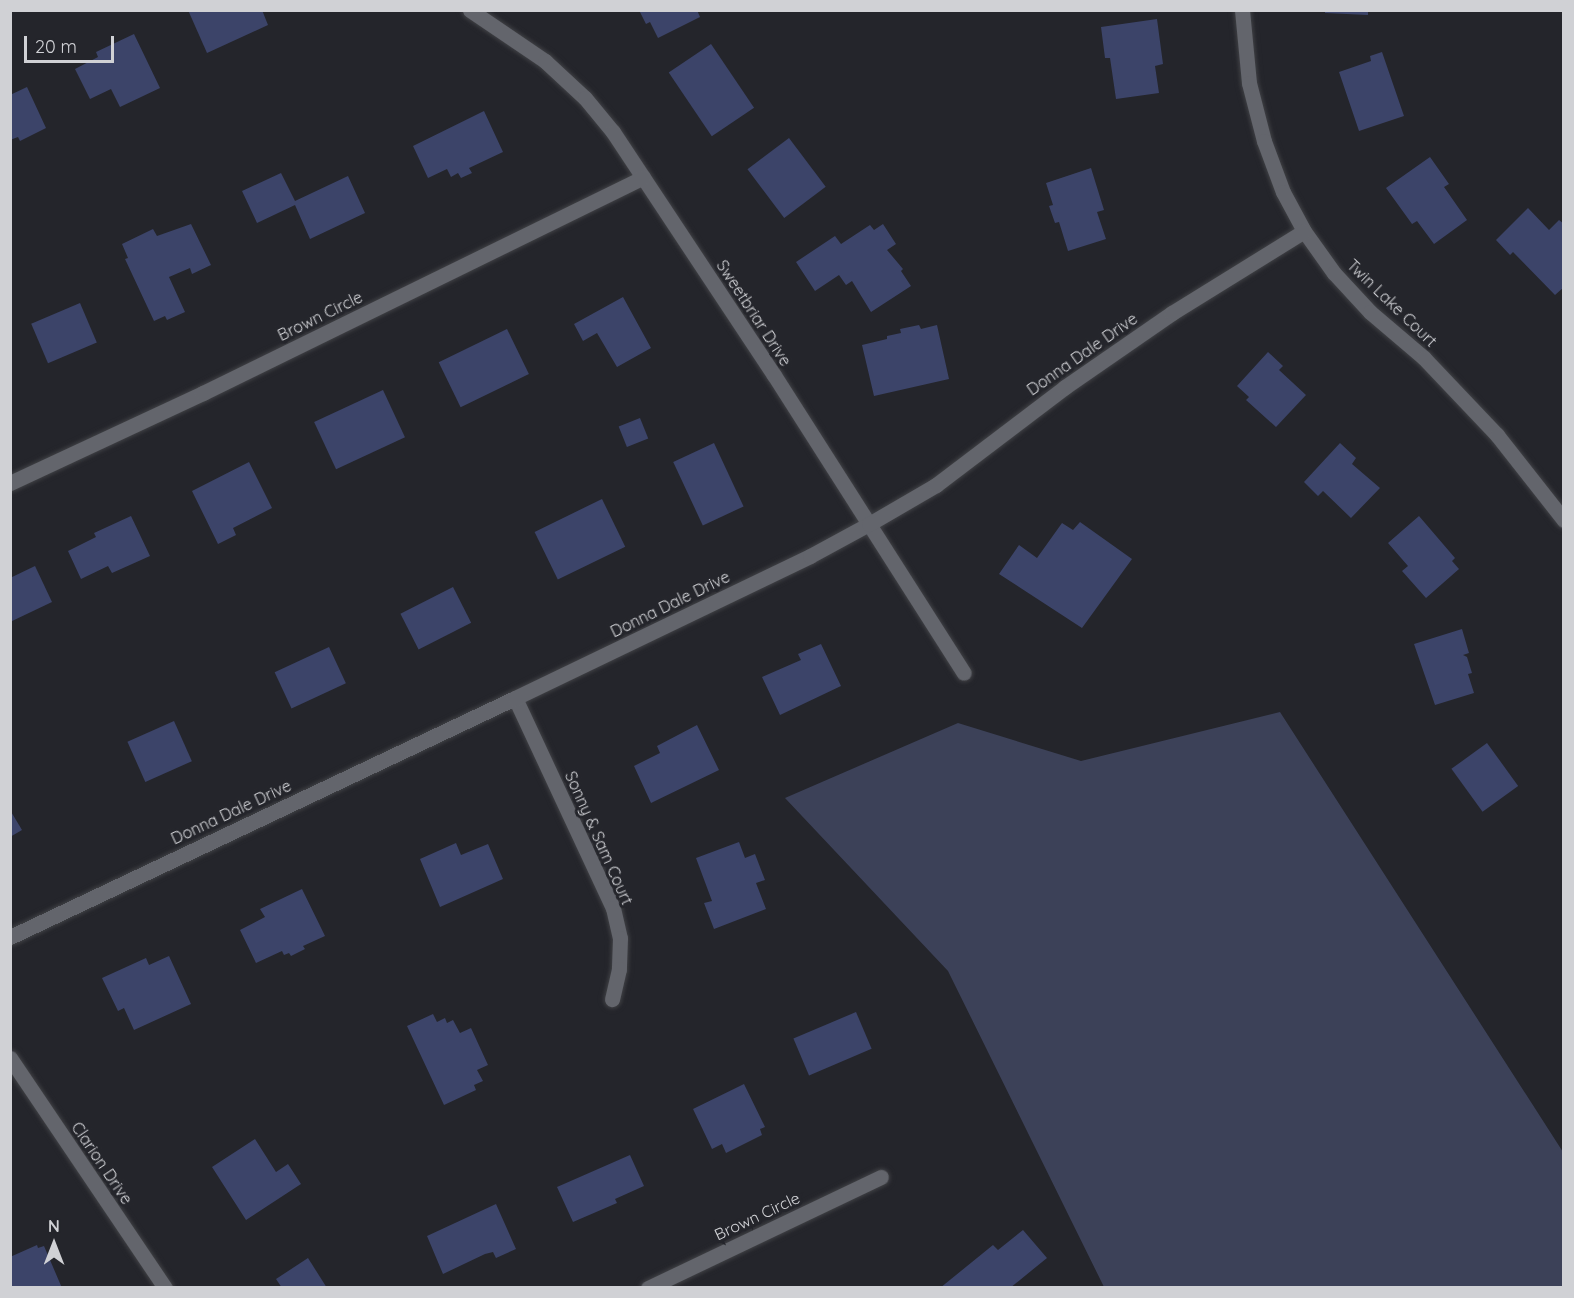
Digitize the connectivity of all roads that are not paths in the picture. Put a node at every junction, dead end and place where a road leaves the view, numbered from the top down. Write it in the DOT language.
graph roads {
  1 [pos="470,10"];
  2 [pos="1242,10"];
  3 [pos="643,177"];
  4 [pos="1304,231"];
  5 [pos="10,483"];
  6 [pos="1563,520"];
  7 [pos="869,524"];
  8 [pos="964,673"];
  9 [pos="515,698"];
  10 [pos="10,937"];
  11 [pos="612,999"];
  12 [pos="10,1058"];
  13 [pos="881,1177"];
  14 [pos="165,1287"];
  15 [pos="648,1287"];
  1 -- 3 [label="street, Sweetbriar Drive"];
  2 -- 4 [label="street, Twin Lake Court"];
  3 -- 5 [label="street, Brown Circle"];
  3 -- 7 [label="street, Sweetbriar Drive"];
  4 -- 6 [label="street, Twin Lake Court"];
  4 -- 7 [label="street, Donna Dale Drive"];
  7 -- 8 [label="street, Sweetbriar Drive"];
  7 -- 9 [label="street, Donna Dale Drive"];
  9 -- 10 [label="street, Donna Dale Drive"];
  9 -- 11 [label="street, Sonny & Sam Court"];
  12 -- 14 [label="street, Clarion Drive"];
  13 -- 15 [label="street, Brown Circle"];
}
